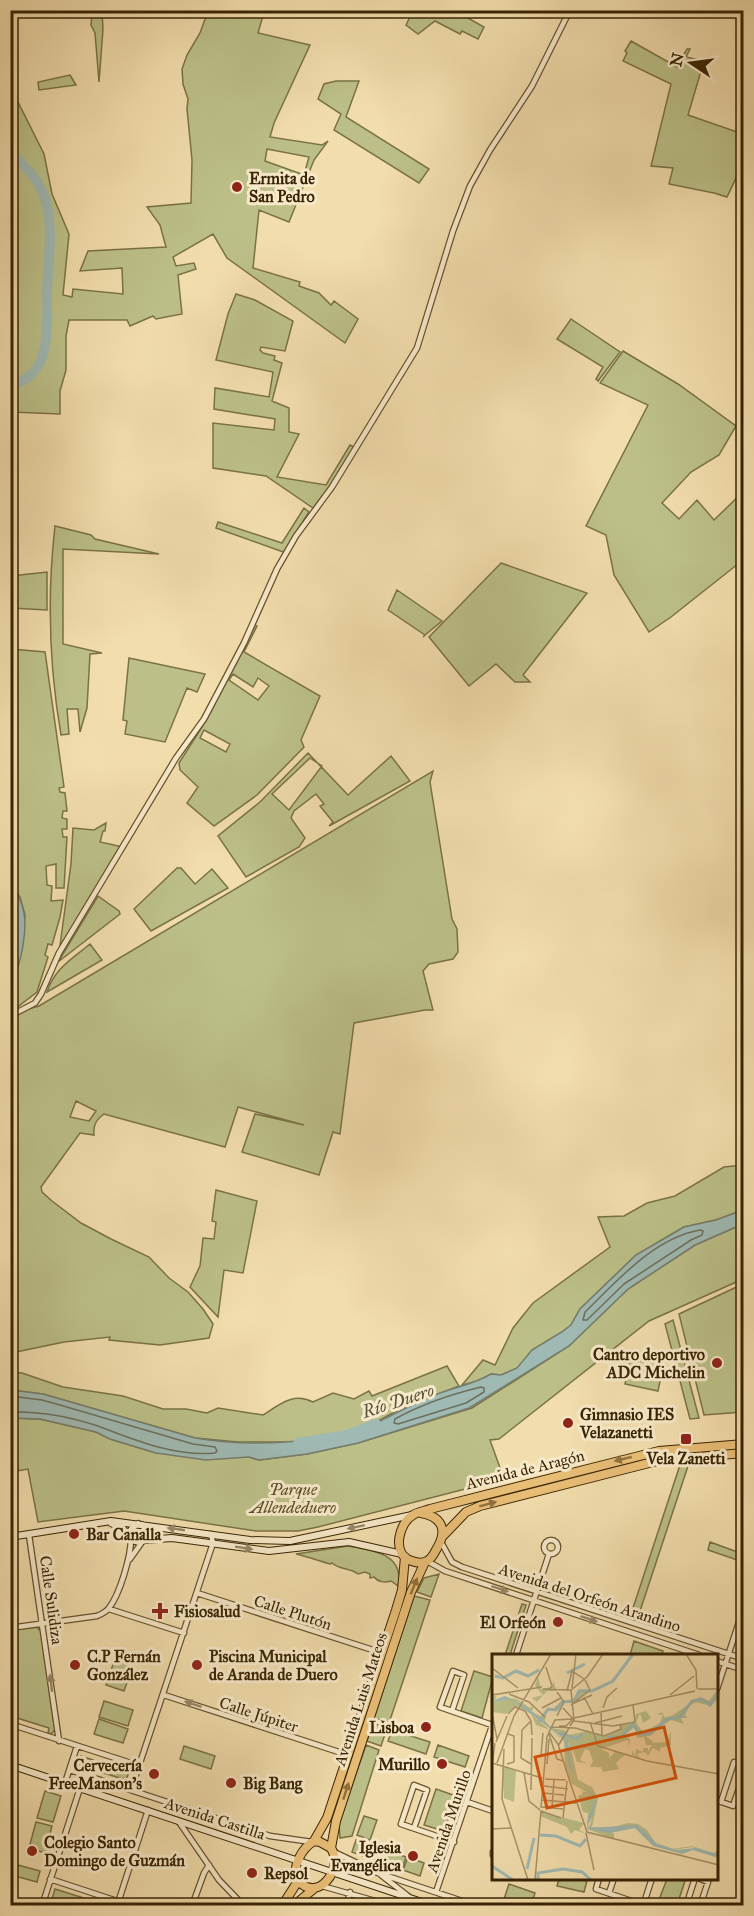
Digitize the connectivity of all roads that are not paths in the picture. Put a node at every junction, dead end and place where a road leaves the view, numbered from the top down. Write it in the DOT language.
graph roads {
  1 [pos="570,10"];
  2 [pos="10,1016"];
  3 [pos="744,1444"];
  4 [pos="744,1453"];
  5 [pos="417,1514"];
  6 [pos="104,1522"];
  7 [pos="140,1524"];
  8 [pos="211,1534"];
  9 [pos="29,1535"];
  10 [pos="10,1537"];
  11 [pos="130,1537"];
  12 [pos="441,1540"];
  13 [pos="144,1541"];
  14 [pos="213,1544"];
  15 [pos="385,1551"];
  16 [pos="549,1554"];
  17 [pos="404,1559"];
  18 [pos="426,1562"];
  19 [pos="127,1564"];
  20 [pos="537,1591"];
  21 [pos="197,1593"];
  22 [pos="534,1600"];
  23 [pos="744,1607"];
  24 [pos="109,1609"];
  25 [pos="44,1624"];
  26 [pos="10,1628"];
  27 [pos="184,1633"];
  28 [pos="382,1653"];
  29 [pos="516,1654"];
  30 [pos="696,1654"];
  31 [pos="729,1654"];
  32 [pos="744,1659"];
  33 [pos="718,1661"];
  34 [pos="726,1664"];
  35 [pos="744,1670"];
  36 [pos="718,1689"];
  37 [pos="164,1695"];
  38 [pos="452,1711"];
  39 [pos="10,1724"];
  40 [pos="492,1724"];
  41 [pos="492,1727"];
  42 [pos="59,1741"];
  43 [pos="77,1746"];
  44 [pos="348,1755"];
  45 [pos="10,1766"];
  46 [pos="140,1766"];
  47 [pos="744,1766"];
  48 [pos="70,1770"];
  49 [pos="744,1774"];
  50 [pos="65,1783"];
  51 [pos="80,1788"];
  52 [pos="131,1790"];
  53 [pos="719,1801"];
  54 [pos="467,1802"];
  55 [pos="148,1810"];
  56 [pos="492,1811"];
  57 [pos="178,1820"];
  58 [pos="200,1827"];
  59 [pos="414,1828"];
  60 [pos="191,1840"];
  61 [pos="313,1842"];
  62 [pos="454,1842"];
  63 [pos="333,1850"];
  64 [pos="299,1860"];
  65 [pos="209,1865"];
  66 [pos="332,1872"];
  67 [pos="378,1873"];
  68 [pos="51,1879"];
  69 [pos="598,1880"];
  70 [pos="613,1880"];
  71 [pos="651,1880"];
  72 [pos="696,1880"];
  73 [pos="702,1880"];
  74 [pos="298,1881"];
  75 [pos="319,1887"];
  76 [pos="436,1892"];
  77 [pos="350,1893"];
  78 [pos="609,1893"];
  79 [pos="410,1898"];
  80 [pos="118,1903"];
  81 [pos="42,1905"];
  82 [pos="132,1905"];
  83 [pos="192,1905"];
  84 [pos="244,1905"];
  85 [pos="282,1905"];
  86 [pos="293,1905"];
  87 [pos="346,1905"];
  88 [pos="393,1905"];
  89 [pos="434,1905"];
  90 [pos="477,1905"];
  91 [pos="643,1905"];
  92 [pos="686,1905"];
  93 [pos="700,1905"];
  1 -- 2 [label="street"];
  3 -- 5 [label="highway, Avenida de Aragón, one-way"];
  12 -- 4 [label="highway, Avenida de Aragón, one-way"];
  5 -- 8 [label="street, one-way"];
  5 -- 12 [label="highway"];
  5 -- 17 [label="highway"];
  6 -- 7 [label="street"];
  6 -- 9 [label="street"];
  6 -- 11 [label="street"];
  8 -- 7 [label="street, one-way"];
  7 -- 11 [label="street"];
  7 -- 13 [label="street"];
  8 -- 14 [label="street"];
  9 -- 10 [label="street"];
  9 -- 25 [label="street, Calle Sulidiza"];
  11 -- 13 [label="street"];
  11 -- 19 [label="street"];
  12 -- 18 [label="highway"];
  12 -- 20 [label="street, Avenida del Orfeón Arandino"];
  13 -- 14 [label="street"];
  13 -- 19 [label="street"];
  14 -- 15 [label="street, one-way"];
  14 -- 21 [label="street"];
  15 -- 17 [label="street"];
  15 -- 17 [label="street"];
  16 -- 20 [label="street"];
  17 -- 18 [label="highway"];
  17 -- 28 [label="highway, Avenida Luis Mateos"];
  18 -- 22 [label="street, Avenida del Orfeón Arandino, one-way"];
  63 -- 18 [label="highway, Avenida Luis Mateos, one-way"];
  19 -- 24 [label="street"];
  20 -- 22 [label="street"];
  20 -- 31 [label="street, Avenida del Orfeón Arandino"];
  21 -- 27 [label="street"];
  21 -- 28 [label="street, Calle Plutón"];
  22 -- 29 [label="street"];
  22 -- 30 [label="street, Avenida del Orfeón Arandino, one-way"];
  23 -- 31 [label="street"];
  24 -- 25 [label="street"];
  24 -- 27 [label="street"];
  25 -- 26 [label="street"];
  42 -- 25 [label="street, Calle Sulidiza, one-way"];
  27 -- 37 [label="street"];
  28 -- 44 [label="highway, Avenida Luis Mateos"];
  31 -- 32 [label="street, Avenida del Orfeón Arandino"];
  31 -- 34 [label="street"];
  33 -- 34 [label="street"];
  34 -- 35 [label="street"];
  34 -- 36 [label="street"];
  44 -- 37 [label="street, Calle Júpiter, one-way"];
  37 -- 46 [label="street"];
  38 -- 38 [label="street"];
  38 -- 40 [label="street"];
  39 -- 42 [label="street"];
  41 -- 54 [label="street, Avenida Murillo"];
  42 -- 43 [label="street"];
  43 -- 46 [label="street"];
  43 -- 48 [label="street"];
  44 -- 61 [label="highway, Avenida Luis Mateos"];
  45 -- 50 [label="street, Avenida Castilla"];
  46 -- 52 [label="street"];
  47 -- 53 [label="street"];
  48 -- 50 [label="street"];
  48 -- 52 [label="street, Avenida Castilla"];
  49 -- 53 [label="street"];
  50 -- 51 [label="street, Avenida Castilla"];
  51 -- 55 [label="street, Avenida Castilla"];
  51 -- 68 [label="street"];
  52 -- 61 [label="street, Avenida Castilla"];
  54 -- 56 [label="street"];
  54 -- 62 [label="street, Avenida Murillo"];
  55 -- 57 [label="street, Avenida Castilla"];
  55 -- 80 [label="street"];
  57 -- 58 [label="street, Avenida Castilla"];
  57 -- 60 [label="street"];
  58 -- 60 [label="street"];
  58 -- 64 [label="street, Avenida Castilla"];
  59 -- 59 [label="street"];
  59 -- 62 [label="street"];
  60 -- 65 [label="street"];
  61 -- 63 [label="highway"];
  61 -- 64 [label="highway, Avenida Luis Mateos"];
  62 -- 76 [label="street, Avenida Murillo"];
  63 -- 66 [label="highway, Avenida Luis Mateos"];
  63 -- 67 [label="street, Avenida Castilla"];
  64 -- 66 [label="street, Avenida Castilla"];
  64 -- 74 [label="highway"];
  65 -- 83 [label="street"];
  65 -- 84 [label="street"];
  66 -- 75 [label="highway"];
  66 -- 79 [label="street, Avenida Castilla"];
  67 -- 76 [label="street, Avenida Castilla"];
  67 -- 79 [label="street, Avenida Castilla"];
  68 -- 80 [label="street"];
  68 -- 81 [label="street"];
  69 -- 78 [label="street"];
  70 -- 78 [label="street"];
  71 -- 91 [label="street"];
  72 -- 92 [label="street"];
  73 -- 93 [label="street"];
  74 -- 75 [label="highway"];
  74 -- 85 [label="highway"];
  75 -- 77 [label="street"];
  75 -- 86 [label="highway"];
  76 -- 90 [label="street, Avenida Castilla"];
  77 -- 87 [label="street"];
  77 -- 88 [label="street"];
  78 -- 91 [label="street"];
  79 -- 89 [label="street, Avenida Castilla"];
  80 -- 82 [label="street"];
}
